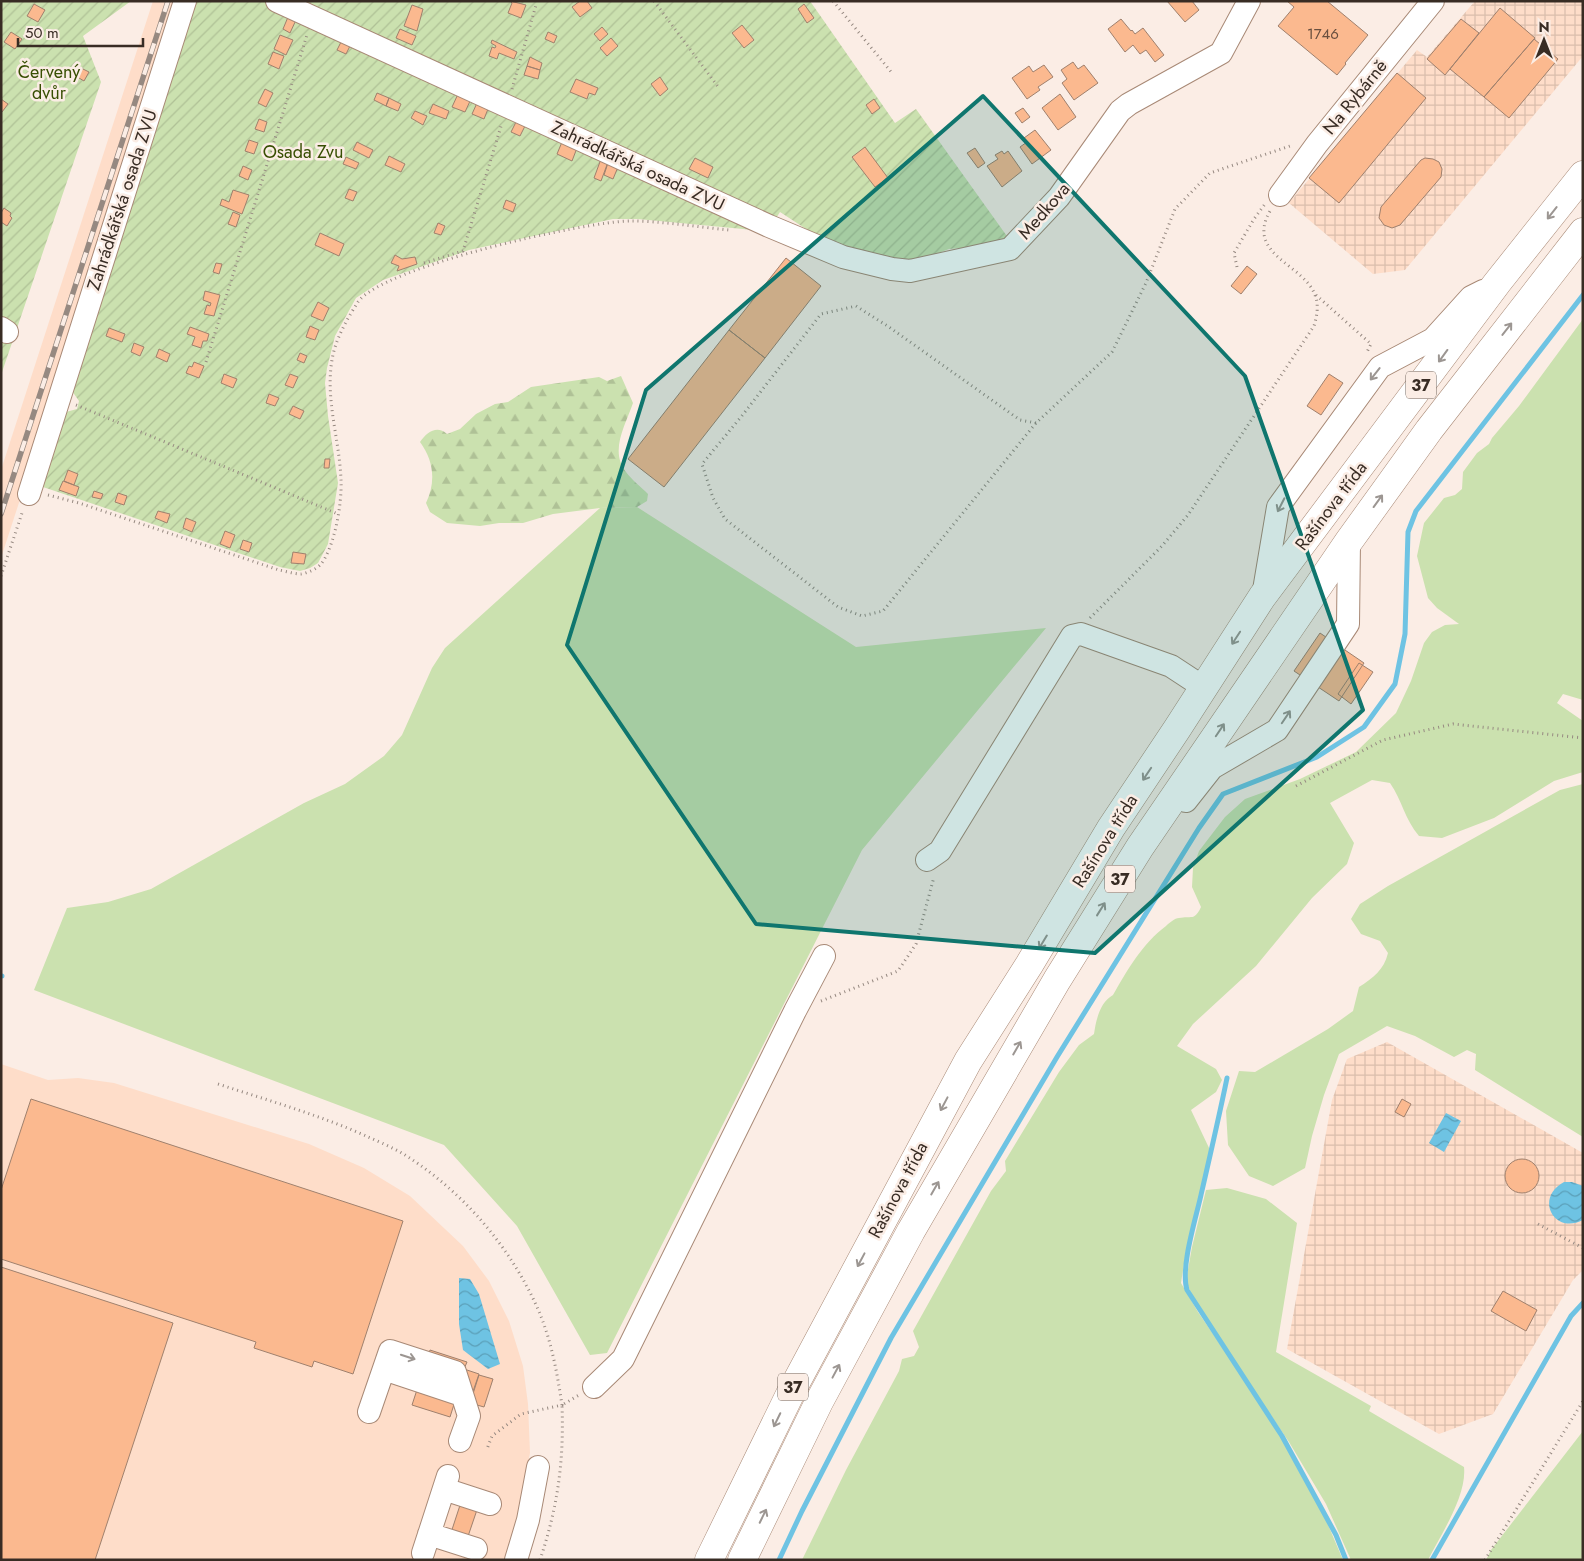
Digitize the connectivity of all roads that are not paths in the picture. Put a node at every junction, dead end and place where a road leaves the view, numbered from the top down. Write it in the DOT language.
graph roads {
  1 [pos="185,1"];
  2 [pos="277,1"];
  3 [pos="1249,1"];
  4 [pos="1433,1"];
  5 [pos="1583,175"];
  6 [pos="1282,192"];
  7 [pos="769,226"];
  8 [pos="1583,232"];
  9 [pos="1497,283"];
  10 [pos="28,494"];
  11 [pos="1350,541"];
  12 [pos="1262,597"];
  13 [pos="1203,687"];
  14 [pos="1156,824"];
  15 [pos="933,856"];
  16 [pos="824,956"];
  17 [pos="594,1387"];
  18 [pos="369,1412"];
  19 [pos="460,1441"];
  20 [pos="538,1467"];
  21 [pos="483,1526"];
  22 [pos="516,1560"];
  23 [pos="709,1560"];
  24 [pos="742,1560"];
  1 -- 10 [label="street, Zahrádkářská osada ZVU"];
  2 -- 7 [label="street, Zahrádkářská osada ZVU"];
  3 -- 7 [label="street, Medkova"];
  4 -- 6 [label="street, Na Rybárně"];
  5 -- 9 [label="main road, Rašínova třída / 37, one-way"];
  11 -- 8 [label="main road, Rašínova třída / 37, one-way"];
  9 -- 12 [label="main road, Rašínova třída / 37, one-way"];
  9 -- 12 [label="street, one-way"];
  14 -- 11 [label="main road, Rašínova třída / 37, one-way"];
  14 -- 11 [label="street, one-way"];
  12 -- 13 [label="main road, Rašínova třída / 37, one-way"];
  13 -- 15 [label="street"];
  13 -- 23 [label="main road, Rašínova třída / 37, one-way"];
  24 -- 14 [label="main road, Rašínova třída / 37, one-way"];
  16 -- 17 [label="street"];
  18 -- 19 [label="street, one-way"];
  20 -- 22 [label="street"];
  21 -- 21 [label="street"];
}
